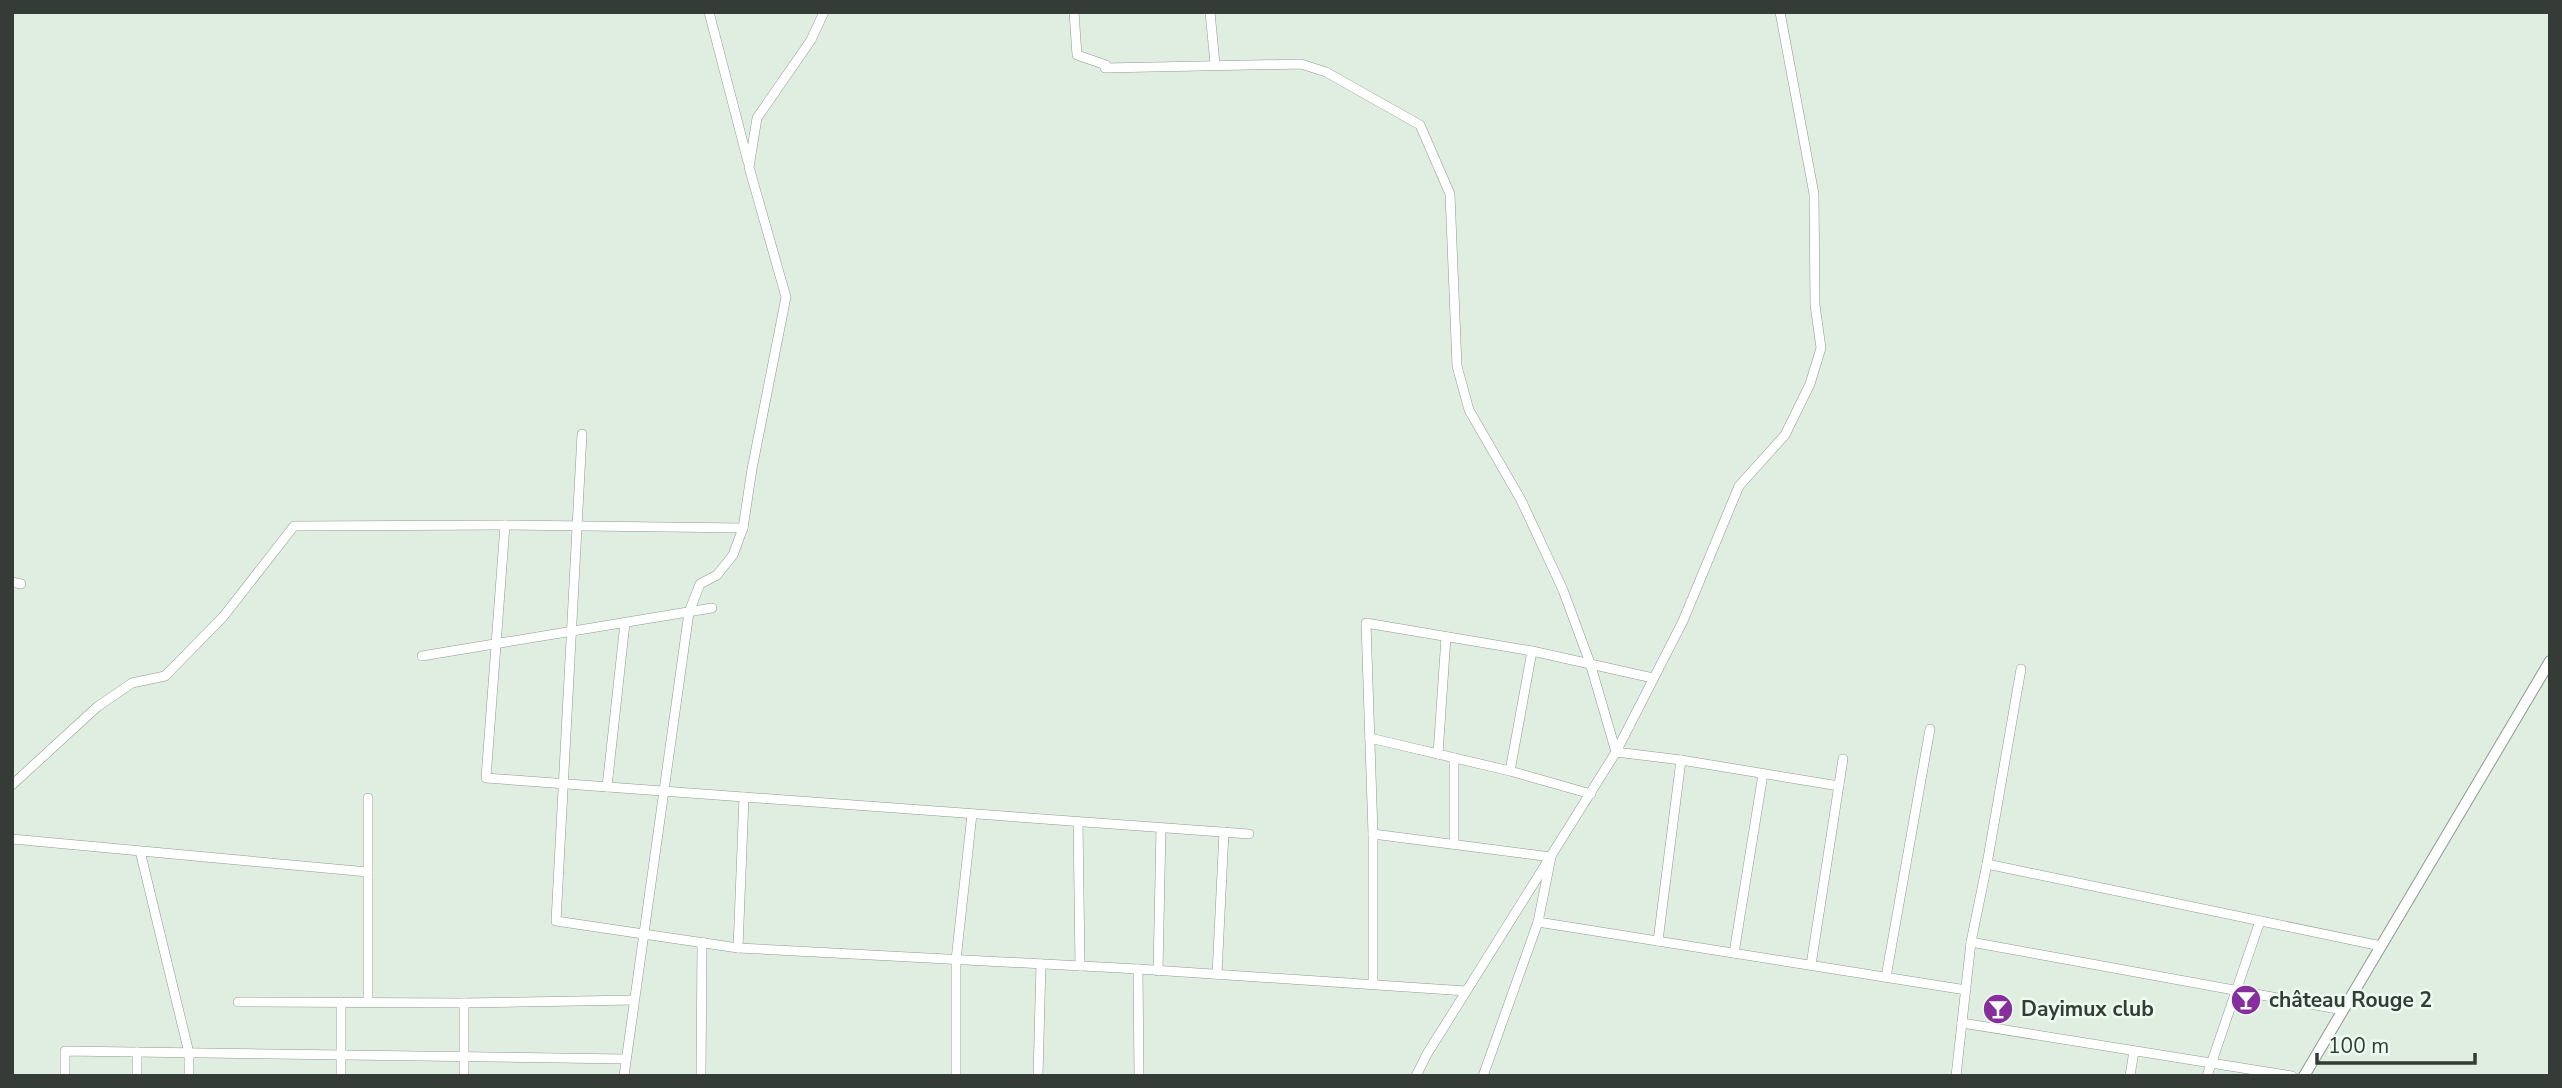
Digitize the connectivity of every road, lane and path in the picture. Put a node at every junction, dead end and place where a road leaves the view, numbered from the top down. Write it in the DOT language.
graph roads {
  1 [pos="709,12"];
  2 [pos="824,12"];
  3 [pos="1074,12"];
  4 [pos="1210,12"];
  5 [pos="1780,12"];
  6 [pos="1215,64"];
  7 [pos="749,167"];
  8 [pos="582,434"];
  9 [pos="505,525"];
  10 [pos="577,526"];
  11 [pos="743,528"];
  12 [pos="712,608"];
  13 [pos="689,612"];
  14 [pos="625,622"];
  15 [pos="571,631"];
  16 [pos="1446,637"];
  17 [pos="496,644"];
  18 [pos="1532,651"];
  19 [pos="422,656"];
  20 [pos="2550,661"];
  21 [pos="1590,663"];
  22 [pos="2021,669"];
  23 [pos="1653,678"];
  24 [pos="1930,729"];
  25 [pos="1370,737"];
  26 [pos="1616,752"];
  27 [pos="1438,754"];
  28 [pos="1454,758"];
  29 [pos="1843,759"];
  30 [pos="1681,760"];
  31 [pos="1510,771"];
  32 [pos="1763,774"];
  33 [pos="565,783"];
  34 [pos="12,785"];
  35 [pos="607,786"];
  36 [pos="1839,786"];
  37 [pos="664,791"];
  38 [pos="1591,794"];
  39 [pos="744,797"];
  40 [pos="368,798"];
  41 [pos="972,814"];
  42 [pos="1078,822"];
  43 [pos="1161,828"];
  44 [pos="1224,832"];
  45 [pos="1249,834"];
  46 [pos="1373,834"];
  47 [pos="12,839"];
  48 [pos="1454,844"];
  49 [pos="140,851"];
  50 [pos="1551,857"];
  51 [pos="1987,863"];
  52 [pos="368,872"];
  53 [pos="2260,921"];
  54 [pos="1538,922"];
  55 [pos="642,933"];
  56 [pos="1658,941"];
  57 [pos="702,942"];
  58 [pos="1971,942"];
  59 [pos="2381,946"];
  60 [pos="738,948"];
  61 [pos="1734,953"];
  62 [pos="956,960"];
  63 [pos="1041,964"];
  64 [pos="1811,965"];
  65 [pos="1080,966"];
  66 [pos="1138,969"];
  67 [pos="1158,971"];
  68 [pos="1217,974"];
  69 [pos="1886,977"];
  70 [pos="1373,984"];
  71 [pos="1966,990"];
  72 [pos="2236,990"];
  73 [pos="1466,991"];
  74 [pos="633,1000"];
  75 [pos="238,1002"];
  76 [pos="341,1002"];
  77 [pos="368,1002"];
  78 [pos="464,1003"];
  79 [pos="2343,1010"];
  80 [pos="1962,1023"];
  81 [pos="2134,1051"];
  82 [pos="137,1052"];
  83 [pos="190,1053"];
  84 [pos="341,1055"];
  85 [pos="464,1057"];
  86 [pos="625,1059"];
  87 [pos="2211,1063"];
  88 [pos="65,1076"];
  89 [pos="137,1076"];
  90 [pos="189,1076"];
  91 [pos="341,1076"];
  92 [pos="464,1076"];
  93 [pos="624,1076"];
  94 [pos="701,1076"];
  95 [pos="956,1076"];
  96 [pos="1038,1076"];
  97 [pos="1139,1076"];
  98 [pos="1416,1076"];
  99 [pos="1483,1076"];
  100 [pos="1956,1076"];
  101 [pos="2130,1076"];
  102 [pos="2207,1076"];
  103 [pos="2292,1076"];
  104 [pos="2304,1076"];
  1 -- 7 [label="street"];
  2 -- 7 [label="street"];
  3 -- 6 [label="street"];
  4 -- 6 [label="street"];
  5 -- 23 [label="street"];
  6 -- 21 [label="street"];
  7 -- 11 [label="street"];
  8 -- 10 [label="street"];
  9 -- 10 [label="street"];
  9 -- 17 [label="street"];
  9 -- 34 [label="street"];
  10 -- 11 [label="street"];
  10 -- 15 [label="street"];
  11 -- 13 [label="street"];
  12 -- 13 [label="street"];
  13 -- 14 [label="street"];
  13 -- 37 [label="street"];
  14 -- 15 [label="street"];
  14 -- 35 [label="street"];
  15 -- 17 [label="street"];
  15 -- 33 [label="street"];
  16 -- 18 [label="street"];
  16 -- 25 [label="street"];
  16 -- 27 [label="street"];
  17 -- 19 [label="street"];
  17 -- 33 [label="street"];
  18 -- 21 [label="street"];
  18 -- 31 [label="street"];
  20 -- 59 [label="street"];
  21 -- 23 [label="street"];
  21 -- 26 [label="street"];
  22 -- 51 [label="street"];
  23 -- 26 [label="street"];
  24 -- 69 [label="street"];
  25 -- 27 [label="street"];
  25 -- 46 [label="street"];
  26 -- 30 [label="street"];
  26 -- 38 [label="street"];
  27 -- 28 [label="street"];
  28 -- 31 [label="street"];
  28 -- 48 [label="street"];
  29 -- 36 [label="street"];
  30 -- 32 [label="street"];
  30 -- 56 [label="street"];
  31 -- 38 [label="street"];
  32 -- 36 [label="street"];
  32 -- 61 [label="street"];
  33 -- 35 [label="street"];
  33 -- 55 [label="street"];
  35 -- 37 [label="street"];
  36 -- 64 [label="street"];
  37 -- 39 [label="street"];
  37 -- 55 [label="street"];
  38 -- 50 [label="street"];
  39 -- 41 [label="street"];
  39 -- 60 [label="street"];
  40 -- 52 [label="street"];
  41 -- 42 [label="street"];
  41 -- 62 [label="street"];
  42 -- 43 [label="street"];
  42 -- 65 [label="street"];
  43 -- 44 [label="street"];
  43 -- 67 [label="street"];
  44 -- 45 [label="street"];
  44 -- 68 [label="street"];
  46 -- 48 [label="street"];
  46 -- 70 [label="street"];
  47 -- 49 [label="street"];
  48 -- 50 [label="street"];
  49 -- 52 [label="street"];
  49 -- 83 [label="street"];
  50 -- 54 [label="street"];
  50 -- 73 [label="street"];
  51 -- 53 [label="street"];
  51 -- 58 [label="street"];
  52 -- 77 [label="street"];
  53 -- 59 [label="street"];
  53 -- 72 [label="street"];
  54 -- 56 [label="street"];
  54 -- 99 [label="street"];
  55 -- 57 [label="street"];
  55 -- 74 [label="street"];
  56 -- 61 [label="street"];
  57 -- 60 [label="street"];
  57 -- 94 [label="street"];
  58 -- 71 [label="street"];
  58 -- 72 [label="street"];
  59 -- 79 [label="street"];
  60 -- 62 [label="street"];
  61 -- 64 [label="street"];
  62 -- 63 [label="street"];
  62 -- 95 [label="street"];
  63 -- 65 [label="street"];
  63 -- 96 [label="street"];
  64 -- 69 [label="street"];
  65 -- 66 [label="street"];
  66 -- 67 [label="street"];
  66 -- 97 [label="street"];
  67 -- 68 [label="street"];
  68 -- 70 [label="street"];
  69 -- 71 [label="street"];
  70 -- 73 [label="street"];
  71 -- 80 [label="street"];
  72 -- 79 [label="street"];
  72 -- 87 [label="street"];
  73 -- 98 [label="street"];
  74 -- 78 [label="street"];
  74 -- 86 [label="street"];
  75 -- 76 [label="street"];
  76 -- 77 [label="street"];
  76 -- 84 [label="street"];
  77 -- 78 [label="street"];
  78 -- 85 [label="street"];
  79 -- 104 [label="street"];
  80 -- 81 [label="street"];
  80 -- 100 [label="street"];
  81 -- 87 [label="street"];
  81 -- 101 [label="street"];
  82 -- 83 [label="street"];
  82 -- 88 [label="street"];
  82 -- 89 [label="street"];
  83 -- 84 [label="street"];
  83 -- 90 [label="street"];
  84 -- 85 [label="street"];
  84 -- 91 [label="street"];
  85 -- 86 [label="street"];
  85 -- 92 [label="street"];
  86 -- 93 [label="street"];
  87 -- 102 [label="street"];
  87 -- 103 [label="street"];
}
